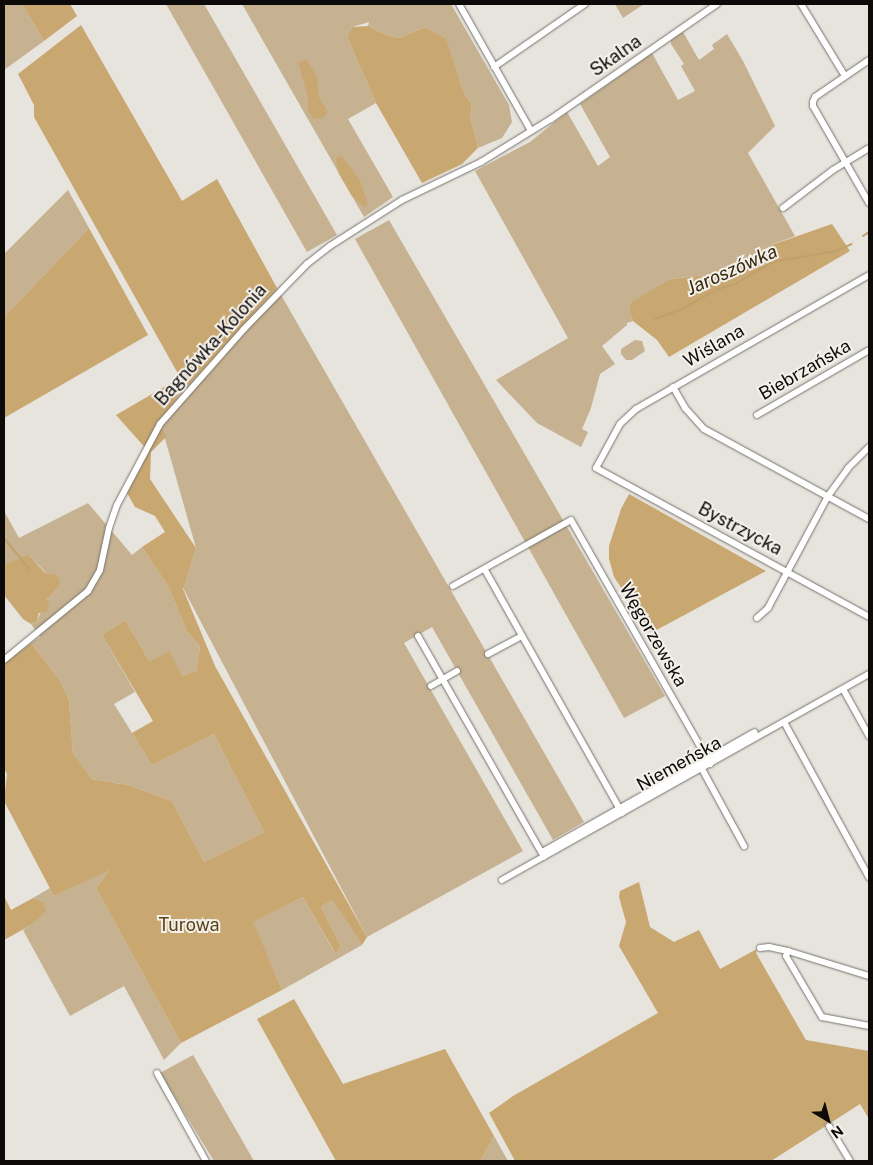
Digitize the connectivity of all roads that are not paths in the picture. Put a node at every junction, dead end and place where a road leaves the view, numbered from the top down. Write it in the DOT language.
graph roads {
  1 [pos="585,4"];
  2 [pos="716,4"];
  3 [pos="801,4"];
  4 [pos="462,5"];
  5 [pos="869,60"];
  6 [pos="494,67"];
  7 [pos="845,76"];
  8 [pos="531,131"];
  9 [pos="869,148"];
  10 [pos="846,162"];
  11 [pos="869,203"];
  12 [pos="783,208"];
  13 [pos="869,275"];
  14 [pos="869,350"];
  15 [pos="673,387"];
  16 [pos="757,415"];
  17 [pos="869,447"];
  18 [pos="596,468"];
  19 [pos="828,496"];
  20 [pos="869,519"];
  21 [pos="485,570"];
  22 [pos="787,572"];
  23 [pos="453,586"];
  24 [pos="869,617"];
  25 [pos="757,618"];
  26 [pos="418,636"];
  27 [pos="522,636"];
  28 [pos="488,654"];
  29 [pos="4,660"];
  30 [pos="457,671"];
  31 [pos="869,674"];
  32 [pos="443,678"];
  33 [pos="431,686"];
  34 [pos="843,689"];
  35 [pos="784,722"];
  36 [pos="755,732"];
  37 [pos="869,736"];
  38 [pos="709,761"];
  39 [pos="702,769"];
  40 [pos="620,811"];
  41 [pos="744,846"];
  42 [pos="543,854"];
  43 [pos="869,877"];
  44 [pos="502,880"];
  45 [pos="760,948"];
  46 [pos="788,951"];
  47 [pos="869,976"];
  48 [pos="869,1026"];
  49 [pos="157,1073"];
  50 [pos="829,1126"];
  51 [pos="206,1161"];
  52 [pos="850,1161"];
  1 -- 6 [label="street"];
  2 -- 8 [label="street, Skalna"];
  3 -- 7 [label="street"];
  4 -- 6 [label="street"];
  5 -- 7 [label="street"];
  6 -- 8 [label="street"];
  7 -- 10 [label="street"];
  8 -- 29 [label="street, Bagnówka-Kolonia"];
  9 -- 10 [label="street"];
  10 -- 11 [label="street"];
  10 -- 12 [label="street"];
  13 -- 15 [label="street, Wiślana"];
  14 -- 16 [label="street, Biebrzańska"];
  15 -- 18 [label="street, Wiślana"];
  15 -- 19 [label="street"];
  17 -- 19 [label="street"];
  18 -- 22 [label="street, Bystrzycka"];
  19 -- 20 [label="street"];
  19 -- 22 [label="street"];
  21 -- 23 [label="street"];
  21 -- 27 [label="street"];
  21 -- 38 [label="street, Węgorzewska"];
  22 -- 24 [label="street, Bystrzycka"];
  22 -- 25 [label="street"];
  26 -- 32 [label="street"];
  27 -- 28 [label="street"];
  27 -- 40 [label="street"];
  30 -- 32 [label="street"];
  31 -- 34 [label="street, Niemeńska"];
  32 -- 33 [label="street"];
  32 -- 42 [label="street"];
  34 -- 35 [label="street, Niemeńska"];
  34 -- 37 [label="street"];
  35 -- 38 [label="street, Niemeńska"];
  35 -- 43 [label="street"];
  36 -- 38 [label="street"];
  38 -- 39 [label="street, Niemeńska"];
  38 -- 40 [label="street"];
  39 -- 40 [label="street, Niemeńska"];
  39 -- 41 [label="street"];
  40 -- 42 [label="street, Niemeńska"];
  42 -- 44 [label="street, Niemeńska"];
  45 -- 46 [label="street"];
  46 -- 47 [label="street"];
  46 -- 48 [label="street"];
  49 -- 51 [label="street"];
  50 -- 52 [label="street"];
}
